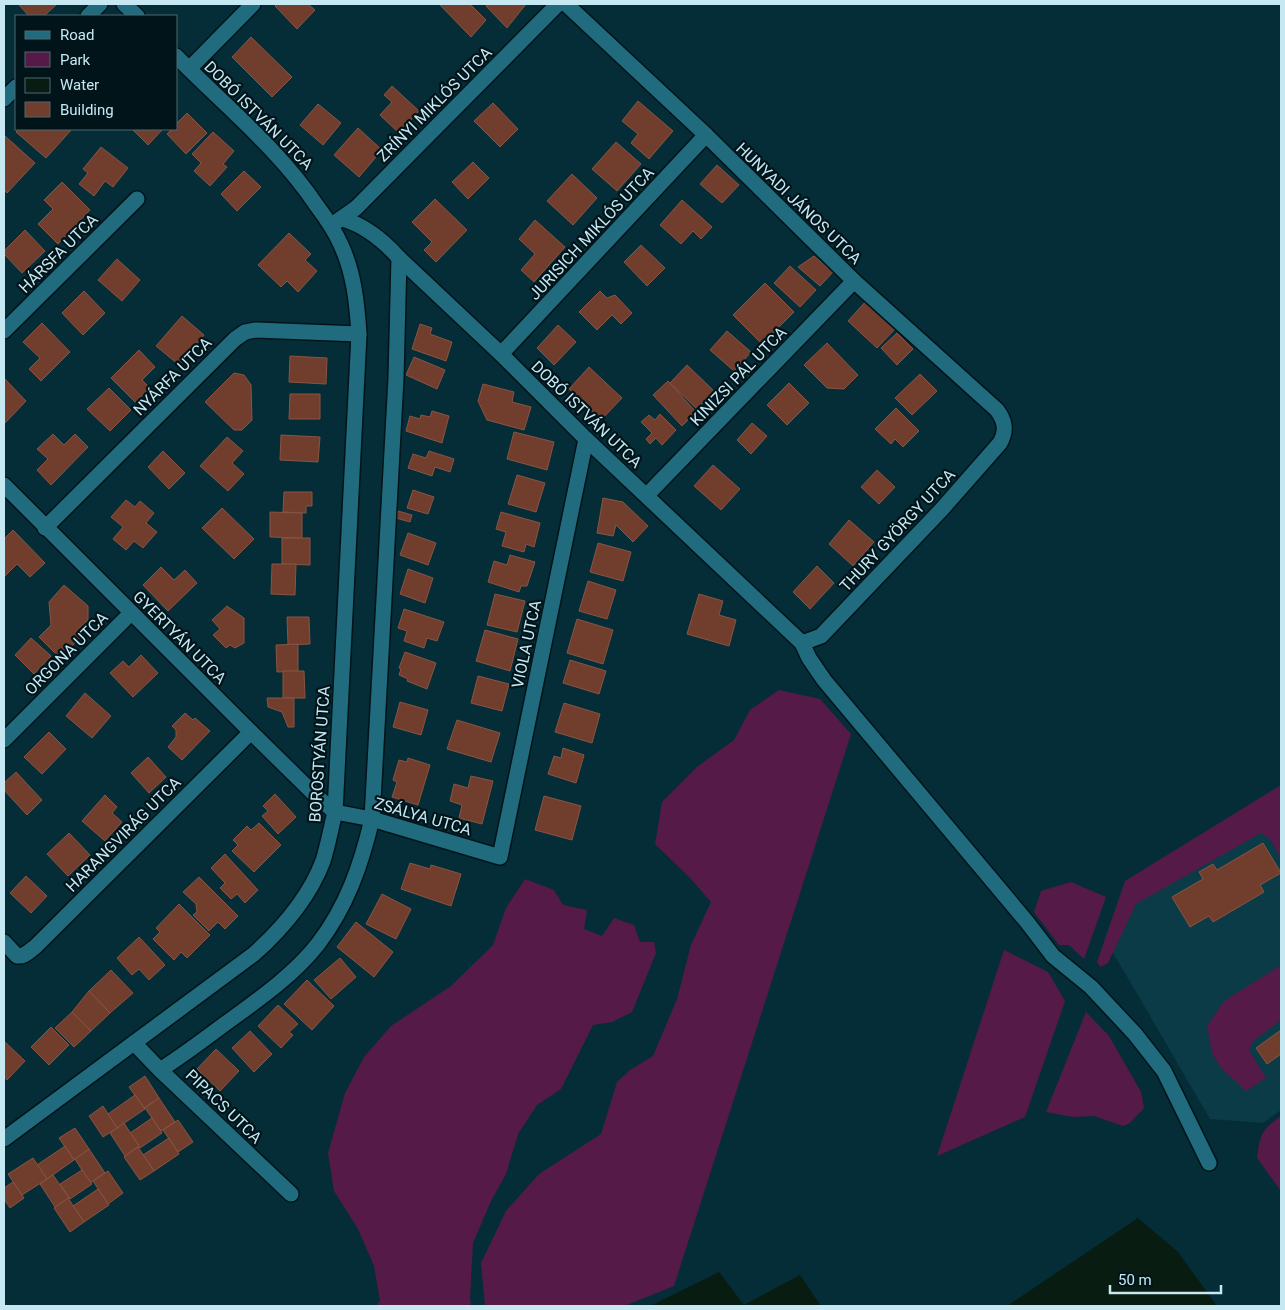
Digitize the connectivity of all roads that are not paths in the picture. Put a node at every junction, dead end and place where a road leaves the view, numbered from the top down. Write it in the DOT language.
graph roads {
  1 [pos="100,4"];
  2 [pos="124,4"];
  3 [pos="253,4"];
  4 [pos="558,4"];
  5 [pos="566,4"];
  6 [pos="89,15"];
  7 [pos="136,15"];
  8 [pos="178,58"];
  9 [pos="189,69"];
  10 [pos="15,89"];
  11 [pos="4,99"];
  12 [pos="706,136"];
  13 [pos="137,199"];
  14 [pos="337,222"];
  15 [pos="399,258"];
  16 [pos="854,280"];
  17 [pos="4,332"];
  18 [pos="359,334"];
  19 [pos="501,354"];
  20 [pos="1005,428"];
  21 [pos="586,439"];
  22 [pos="7,494"];
  23 [pos="647,495"];
  24 [pos="45,528"];
  25 [pos="131,613"];
  26 [pos="802,643"];
  27 [pos="251,732"];
  28 [pos="4,740"];
  29 [pos="335,812"];
  30 [pos="372,819"];
  31 [pos="500,857"];
  32 [pos="4,942"];
  33 [pos="134,1043"];
  34 [pos="160,1070"];
  35 [pos="4,1139"];
  36 [pos="1209,1163"];
  37 [pos="291,1194"];
  1 -- 6 [label="street"];
  2 -- 7 [label="street"];
  3 -- 9 [label="street"];
  4 -- 14 [label="street, ZRÍNYI MIKLÓS UTCA"];
  5 -- 12 [label="street, HUNYADI JÁNOS UTCA"];
  8 -- 9 [label="street, DOBÓ ISTVÁN UTCA"];
  9 -- 14 [label="street, DOBÓ ISTVÁN UTCA"];
  10 -- 11 [label="street"];
  12 -- 16 [label="street, HUNYADI JÁNOS UTCA"];
  12 -- 19 [label="street, JURISICH MIKLÓS UTCA"];
  13 -- 17 [label="street, HÁRSFA UTCA"];
  14 -- 15 [label="street, DOBÓ ISTVÁN UTCA"];
  14 -- 18 [label="street, BOROSTYÁN UTCA"];
  15 -- 19 [label="street, DOBÓ ISTVÁN UTCA"];
  15 -- 30 [label="street"];
  16 -- 20 [label="street, HUNYADI JÁNOS UTCA"];
  16 -- 23 [label="street, KINIZSI PÁL UTCA"];
  18 -- 24 [label="street, NYÁRFA UTCA"];
  18 -- 29 [label="street, BOROSTYÁN UTCA"];
  19 -- 21 [label="street, DOBÓ ISTVÁN UTCA"];
  20 -- 26 [label="street, THURY GYÖRGY UTCA"];
  21 -- 23 [label="street, DOBÓ ISTVÁN UTCA"];
  21 -- 31 [label="street, VIOLA UTCA"];
  22 -- 24 [label="street, GYERTYÁN UTCA"];
  23 -- 26 [label="street, DOBÓ ISTVÁN UTCA"];
  24 -- 25 [label="street, GYERTYÁN UTCA"];
  25 -- 27 [label="street, GYERTYÁN UTCA"];
  25 -- 28 [label="street, ORGONA UTCA"];
  26 -- 36 [label="street, DOBÓ ISTVÁN UTCA"];
  27 -- 29 [label="street, GYERTYÁN UTCA"];
  27 -- 32 [label="street, HARANGVIRÁG UTCA"];
  29 -- 30 [label="street, ZSÁLYA UTCA"];
  29 -- 33 [label="street, BOROSTYÁN UTCA"];
  30 -- 31 [label="street, ZSÁLYA UTCA"];
  30 -- 34 [label="street"];
  33 -- 34 [label="street, PIPACS UTCA"];
  33 -- 35 [label="street, BOROSTYÁN UTCA"];
  34 -- 37 [label="street, PIPACS UTCA"];
}
